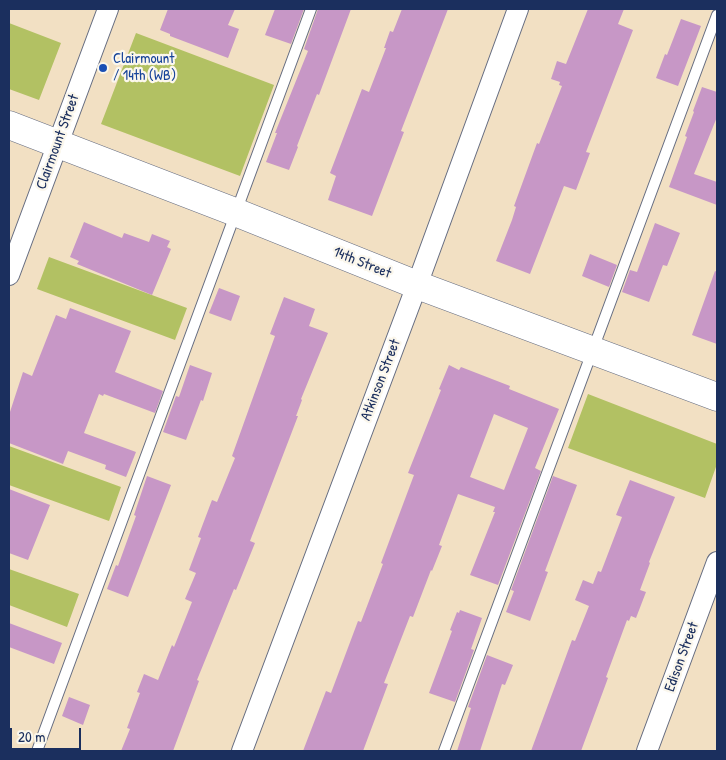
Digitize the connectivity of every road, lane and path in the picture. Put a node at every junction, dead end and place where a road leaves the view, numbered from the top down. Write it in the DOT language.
graph roads {
  1 [pos="108,9"];
  2 [pos="311,9"];
  3 [pos="518,9"];
  4 [pos="717,15"];
  5 [pos="9,125"];
  6 [pos="58,144"];
  7 [pos="236,212"];
  8 [pos="9,275"];
  9 [pos="417,285"];
  10 [pos="593,350"];
  11 [pos="717,397"];
  12 [pos="717,562"];
  13 [pos="37,751"];
  14 [pos="242,751"];
  15 [pos="444,751"];
  16 [pos="647,751"];
  1 -- 6 [label="street, Clairmount Street"];
  2 -- 7 [label="lane"];
  3 -- 9 [label="street, Atkinson Street"];
  4 -- 10 [label="lane"];
  5 -- 6 [label="street, 14th Street"];
  6 -- 7 [label="street, 14th Street"];
  6 -- 8 [label="street, Clairmount Street"];
  7 -- 9 [label="street, 14th Street"];
  7 -- 13 [label="lane"];
  9 -- 10 [label="street, 14th Street"];
  9 -- 14 [label="street, Atkinson Street"];
  10 -- 11 [label="street, 14th Street"];
  10 -- 15 [label="lane"];
  12 -- 16 [label="street, Edison Street"];
}
